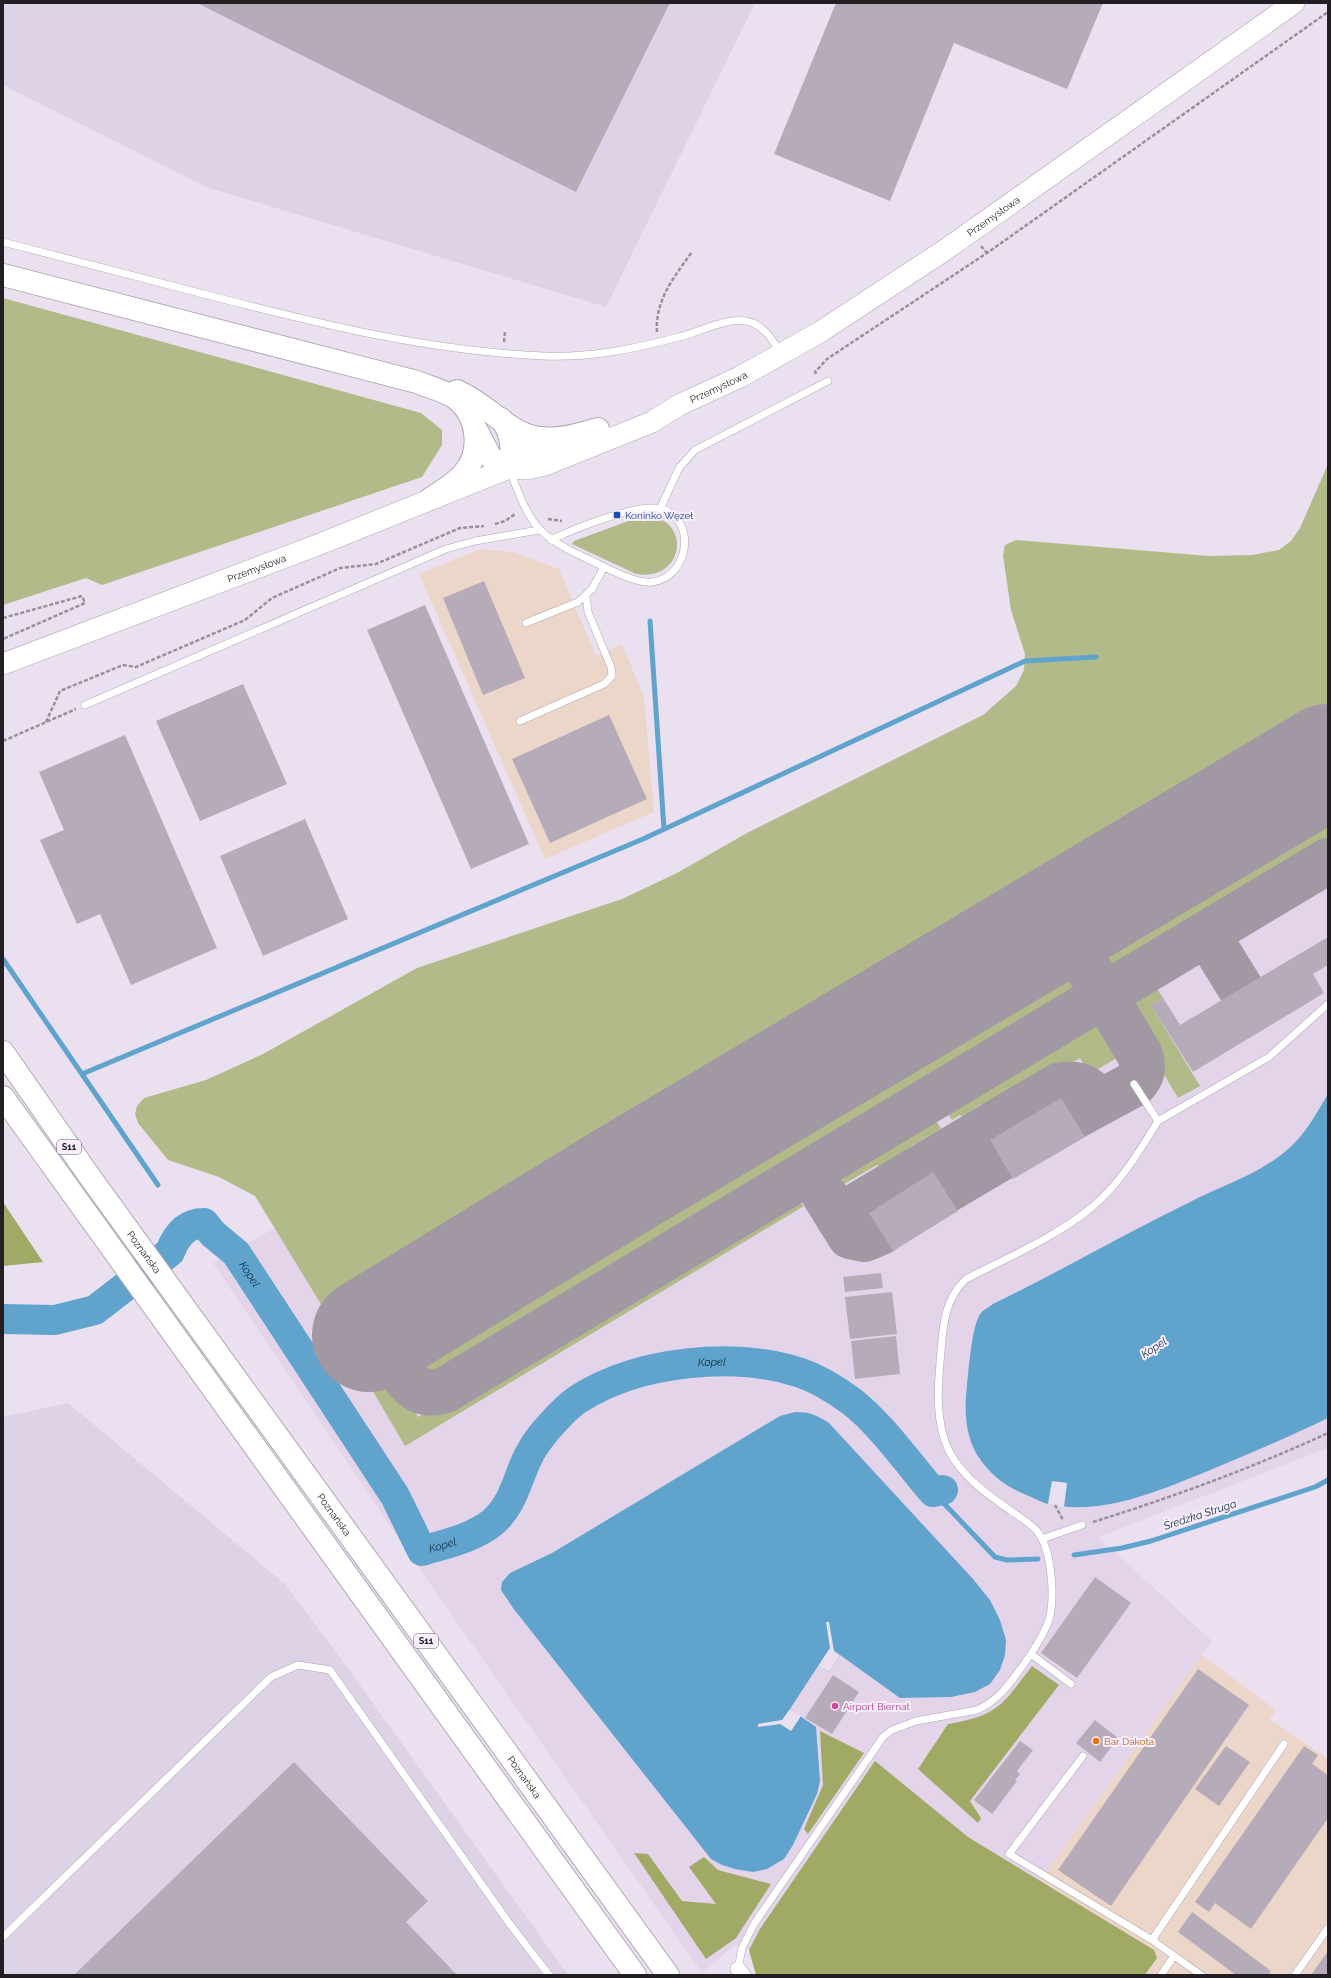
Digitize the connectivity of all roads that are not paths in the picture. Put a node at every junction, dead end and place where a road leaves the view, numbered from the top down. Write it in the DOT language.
graph roads {
  1 [pos="1294,3"];
  2 [pos="3,242"];
  3 [pos="3,276"];
  4 [pos="782,355"];
  5 [pos="828,381"];
  6 [pos="417,382"];
  7 [pos="679,405"];
  8 [pos="501,420"];
  9 [pos="474,426"];
  10 [pos="598,429"];
  11 [pos="509,468"];
  12 [pos="430,499"];
  13 [pos="660,509"];
  14 [pos="539,530"];
  15 [pos="551,540"];
  16 [pos="604,567"];
  17 [pos="586,596"];
  18 [pos="526,623"];
  19 [pos="3,664"];
  20 [pos="85,705"];
  21 [pos="520,721"];
  22 [pos="1328,1004"];
  23 [pos="3,1052"];
  24 [pos="1134,1084"];
  25 [pos="3,1097"];
  26 [pos="1158,1121"];
  27 [pos="1082,1525"];
  28 [pos="1042,1539"];
  29 [pos="1031,1654"];
  30 [pos="1071,1684"];
  31 [pos="1284,1744"];
  32 [pos="1083,1756"];
  33 [pos="1328,1928"];
  34 [pos="3,1937"];
  35 [pos="1152,1940"];
  36 [pos="1174,1956"];
  37 [pos="740,1972"];
  38 [pos="549,1975"];
  39 [pos="635,1975"];
  40 [pos="668,1975"];
  41 [pos="1161,1975"];
  42 [pos="1201,1975"];
  43 [pos="1295,1975"];
  1 -- 4 [label="street, Przemysłowa"];
  2 -- 4 [label="lane"];
  3 -- 6 [label="highway"];
  4 -- 7 [label="street, Przemysłowa"];
  5 -- 13 [label="lane"];
  6 -- 8 [label="highway"];
  6 -- 9 [label="highway"];
  7 -- 10 [label="street, Przemysłowa"];
  7 -- 11 [label="street, Przemysłowa"];
  8 -- 10 [label="highway"];
  8 -- 11 [label="highway"];
  9 -- 11 [label="highway"];
  9 -- 12 [label="highway"];
  10 -- 11 [label="street, Przemysłowa"];
  11 -- 12 [label="street, Przemysłowa"];
  11 -- 14 [label="lane"];
  12 -- 19 [label="street, Przemysłowa"];
  13 -- 15 [label="lane"];
  13 -- 16 [label="lane"];
  14 -- 15 [label="lane"];
  14 -- 20 [label="lane"];
  15 -- 16 [label="lane"];
  16 -- 17 [label="lane"];
  17 -- 18 [label="lane"];
  17 -- 21 [label="lane"];
  22 -- 26 [label="lane"];
  23 -- 40 [label="highway, Poznańska / S11"];
  24 -- 26 [label="lane"];
  25 -- 39 [label="highway, S11"];
  26 -- 28 [label="lane"];
  27 -- 28 [label="lane"];
  28 -- 29 [label="lane"];
  29 -- 30 [label="lane"];
  29 -- 37 [label="lane"];
  31 -- 35 [label="lane"];
  32 -- 35 [label="lane"];
  33 -- 43 [label="lane"];
  34 -- 38 [label="lane"];
  35 -- 36 [label="lane"];
  36 -- 41 [label="lane"];
  36 -- 42 [label="lane"];
}
